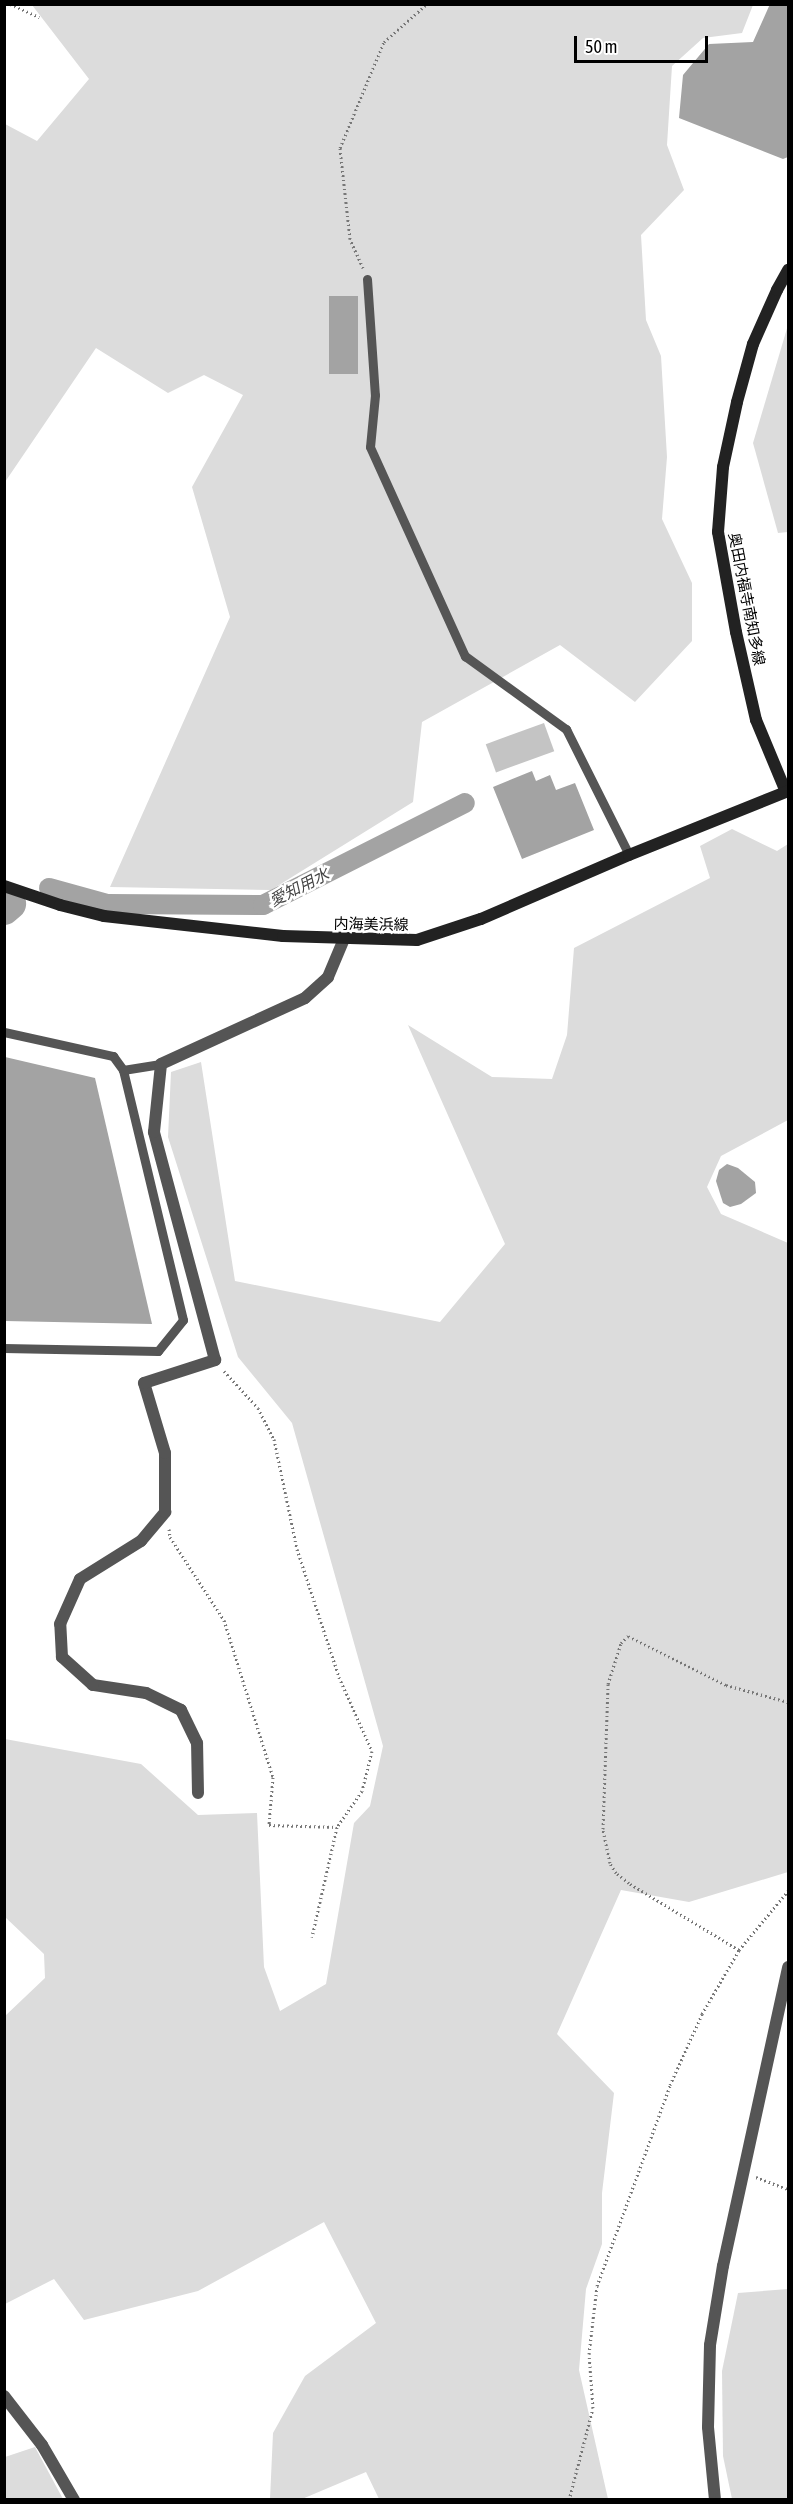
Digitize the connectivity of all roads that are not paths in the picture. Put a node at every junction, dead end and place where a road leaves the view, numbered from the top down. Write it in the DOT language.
graph roads {
  1 [pos="789,270"];
  2 [pos="367,279"];
  3 [pos="788,794"];
  4 [pos="629,855"];
  5 [pos="4,886"];
  6 [pos="344,939"];
  7 [pos="4,1032"];
  8 [pos="161,1064"];
  9 [pos="123,1070"];
  10 [pos="4,1348"];
  11 [pos="198,1793"];
  12 [pos="789,1967"];
  13 [pos="4,2396"];
  14 [pos="74,2499"];
  15 [pos="715,2499"];
  1 -- 3 [label="main road, 奥田内福寺南知多線"];
  2 -- 4 [label="lane"];
  3 -- 4 [label="main road, 内海美浜線"];
  4 -- 6 [label="main road, 内海美浜線"];
  5 -- 6 [label="main road, 内海美浜線"];
  6 -- 8 [label="street"];
  7 -- 9 [label="lane"];
  8 -- 9 [label="lane"];
  8 -- 11 [label="street"];
  9 -- 10 [label="lane"];
  12 -- 15 [label="street"];
  13 -- 14 [label="street"];
}
